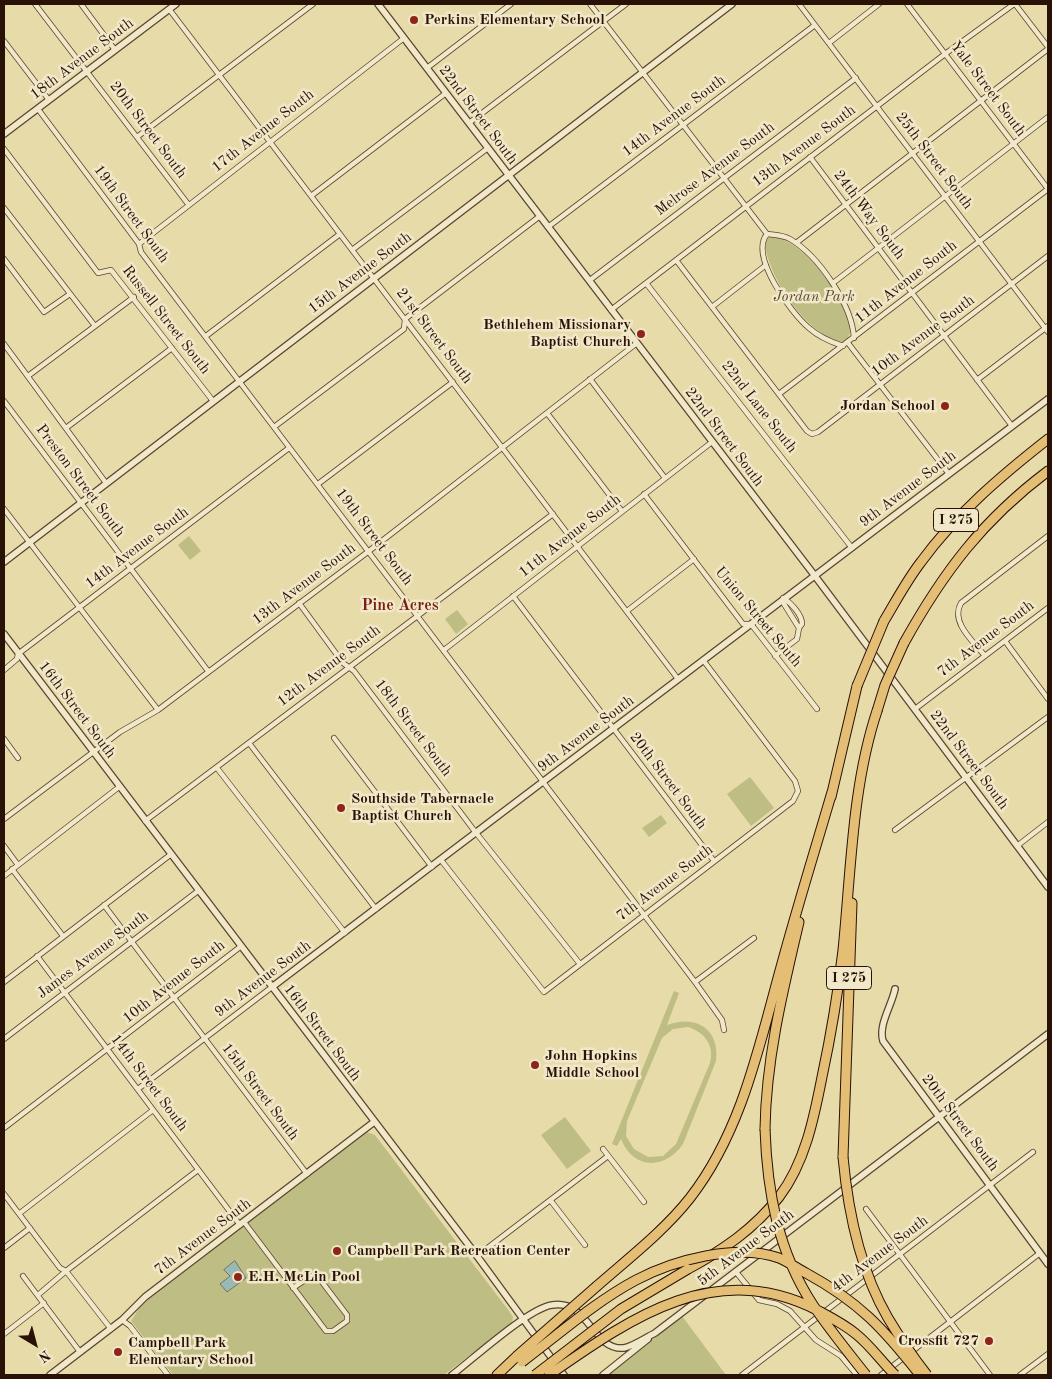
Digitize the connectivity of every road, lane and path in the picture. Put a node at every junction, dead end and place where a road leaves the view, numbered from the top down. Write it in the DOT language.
graph roads {
  1 [pos="35,4"];
  2 [pos="81,4"];
  3 [pos="176,4"];
  4 [pos="313,4"];
  5 [pos="378,4"];
  6 [pos="511,4"];
  7 [pos="590,4"];
  8 [pos="626,4"];
  9 [pos="732,4"];
  10 [pos="800,4"];
  11 [pos="879,4"];
  12 [pos="907,4"];
  13 [pos="1015,4"];
  14 [pos="169,9"];
  15 [pos="603,21"];
  16 [pos="815,25"];
  17 [pos="404,38"];
  18 [pos="4,41"];
  19 [pos="829,42"];
  20 [pos="1048,48"];
  21 [pos="115,50"];
  22 [pos="945,54"];
  23 [pos="427,68"];
  24 [pos="87,71"];
  25 [pos="643,72"];
  26 [pos="219,75"];
  27 [pos="856,78"];
  28 [pos="446,93"];
  29 [pos="49,100"];
  30 [pos="981,101"];
  31 [pos="877,106"];
  32 [pos="38,108"];
  33 [pos="1048,117"];
  34 [pos="469,123"];
  35 [pos="683,126"];
  36 [pos="4,134"];
  37 [pos="137,137"];
  38 [pos="270,141"];
  39 [pos="1014,144"];
  40 [pos="488,148"];
  41 [pos="4,149"];
  42 [pos="912,153"];
  43 [pos="810,157"];
  44 [pos="509,175"];
  45 [pos="724,178"];
  46 [pos="1048,189"];
  47 [pos="311,196"];
  48 [pos="945,196"];
  49 [pos="188,204"];
  50 [pos="846,204"];
  51 [pos="745,206"];
  52 [pos="4,208"];
  53 [pos="540,216"];
  54 [pos="548,227"];
  55 [pos="340,234"];
  56 [pos="767,234"];
  57 [pos="979,241"];
  58 [pos="796,243"];
  59 [pos="139,244"];
  60 [pos="879,248"];
  61 [pos="352,250"];
  62 [pos="1048,256"];
  63 [pos="4,259"];
  64 [pos="676,260"];
  65 [pos="766,266"];
  66 [pos="374,278"];
  67 [pos="590,280"];
  68 [pos="646,283"];
  69 [pos="833,283"];
  70 [pos="1012,284"];
  71 [pos="912,293"];
  72 [pos="70,294"];
  73 [pos="134,297"];
  74 [pos="712,307"];
  75 [pos="612,310"];
  76 [pos="405,319"];
  77 [pos="95,326"];
  78 [pos="1047,329"];
  79 [pos="206,336"];
  80 [pos="944,336"];
  81 [pos="854,338"];
  82 [pos="636,343"];
  83 [pos="848,343"];
  84 [pos="4,344"];
  85 [pos="843,346"];
  86 [pos="172,348"];
  87 [pos="6,351"];
  88 [pos="28,376"];
  89 [pos="590,379"];
  90 [pos="977,380"];
  91 [pos="240,381"];
  92 [pos="453,382"];
  93 [pos="881,384"];
  94 [pos="779,394"];
  95 [pos="1048,399"];
  96 [pos="4,401"];
  97 [pos="213,401"];
  98 [pos="547,413"];
  99 [pos="1012,426"];
  100 [pos="274,427"];
  101 [pos="66,428"];
  102 [pos="1048,439"];
  103 [pos="712,442"];
  104 [pos="502,447"];
  105 [pos="289,448"];
  106 [pos="1048,471"];
  107 [pos="949,474"];
  108 [pos="665,478"];
  109 [pos="106,483"];
  110 [pos="318,484"];
  111 [pos="644,494"];
  112 [pos="81,502"];
  113 [pos="4,509"];
  114 [pos="622,510"];
  115 [pos="553,514"];
  116 [pos="1048,536"];
  117 [pos="29,542"];
  118 [pos="578,547"];
  119 [pos="852,548"];
  120 [pos="369,551"];
  121 [pos="694,559"];
  122 [pos="4,562"];
  123 [pos="131,569"];
  124 [pos="815,576"];
  125 [pos="513,596"];
  126 [pos="784,599"];
  127 [pos="299,603"];
  128 [pos="79,608"];
  129 [pos="1048,608"];
  130 [pos="627,611"];
  131 [pos="418,615"];
  132 [pos="751,624"];
  133 [pos="4,634"];
  134 [pos="1005,641"];
  135 [pos="444,650"];
  136 [pos="18,654"];
  137 [pos="775,656"];
  138 [pos="985,656"];
  139 [pos="703,660"];
  140 [pos="348,668"];
  141 [pos="4,670"];
  142 [pos="208,671"];
  143 [pos="678,679"];
  144 [pos="1048,699"];
  145 [pos="817,709"];
  146 [pos="915,709"];
  147 [pos="158,710"];
  148 [pos="1048,717"];
  149 [pos="614,728"];
  150 [pos="334,738"];
  151 [pos="4,739"];
  152 [pos="249,743"];
  153 [pos="93,752"];
  154 [pos="18,758"];
  155 [pos="217,768"];
  156 [pos="967,778"];
  157 [pos="544,782"];
  158 [pos="119,787"];
  159 [pos="832,792"];
  160 [pos="858,798"];
  161 [pos="4,819"];
  162 [pos="145,821"];
  163 [pos="1048,822"];
  164 [pos="895,830"];
  165 [pos="477,832"];
  166 [pos="4,846"];
  167 [pos="1017,846"];
  168 [pos="170,855"];
  169 [pos="441,860"];
  170 [pos="714,861"];
  171 [pos="18,865"];
  172 [pos="432,867"];
  173 [pos="12,869"];
  174 [pos="4,876"];
  175 [pos="1048,887"];
  176 [pos="198,891"];
  177 [pos="104,906"];
  178 [pos="376,909"];
  179 [pos="644,914"];
  180 [pos="345,933"];
  181 [pos="63,936"];
  182 [pos="754,938"];
  183 [pos="130,942"];
  184 [pos="240,947"];
  185 [pos="38,956"];
  186 [pos="580,964"];
  187 [pos="4,982"];
  188 [pos="695,982"];
  189 [pos="272,987"];
  190 [pos="895,989"];
  191 [pos="64,993"];
  192 [pos="174,998"];
  193 [pos="724,1030"];
  194 [pos="1048,1034"];
  195 [pos="204,1038"];
  196 [pos="4,1039"];
  197 [pos="107,1049"];
  198 [pos="138,1089"];
  199 [pos="153,1110"];
  200 [pos="939,1117"];
  201 [pos="374,1122"];
  202 [pos="4,1128"];
  203 [pos="603,1149"];
  204 [pos="1033,1152"];
  205 [pos="608,1156"];
  206 [pos="198,1170"];
  207 [pos="307,1174"];
  208 [pos="991,1185"];
  209 [pos="4,1194"];
  210 [pos="551,1200"];
  211 [pos="644,1202"];
  212 [pos="866,1209"];
  213 [pos="20,1213"];
  214 [pos="242,1224"];
  215 [pos="30,1228"];
  216 [pos="585,1246"];
  217 [pos="4,1248"];
  218 [pos="1040,1253"];
  219 [pos="900,1255"];
  220 [pos="477,1256"];
  221 [pos="1048,1264"];
  222 [pos="66,1270"];
  223 [pos="736,1272"];
  224 [pos="23,1276"];
  225 [pos="293,1288"];
  226 [pos="38,1295"];
  227 [pos="44,1303"];
  228 [pos="122,1320"];
  229 [pos="524,1320"];
  230 [pos="951,1322"];
  231 [pos="804,1328"];
  232 [pos="112,1329"];
  233 [pos="654,1332"];
  234 [pos="4,1334"];
  235 [pos="80,1352"];
  236 [pos="1048,1354"];
  237 [pos="520,1359"];
  238 [pos="50,1375"];
  239 [pos="168,1375"];
  240 [pos="452,1375"];
  241 [pos="499,1375"];
  242 [pos="535,1375"];
  243 [pos="549,1375"];
  244 [pos="564,1375"];
  245 [pos="603,1375"];
  246 [pos="742,1375"];
  247 [pos="857,1375"];
  248 [pos="866,1375"];
  249 [pos="880,1375"];
  250 [pos="895,1375"];
  251 [pos="920,1375"];
  252 [pos="927,1375"];
  253 [pos="990,1375"];
  254 [pos="1020,1375"];
  1 -- 24 [label="street, 20th Street South"];
  2 -- 21 [label="street"];
  3 -- 14 [label="street, 18th Avenue South"];
  4 -- 26 [label="street"];
  5 -- 17 [label="street, 22nd Street South"];
  6 -- 23 [label="street"];
  7 -- 15 [label="street"];
  8 -- 15 [label="street"];
  9 -- 25 [label="street, 15th Avenue South"];
  10 -- 16 [label="street, 25th Street South"];
  11 -- 19 [label="street"];
  12 -- 22 [label="street, Yale Street South"];
  13 -- 20 [label="street"];
  13 -- 22 [label="street, 13th Avenue South"];
  14 -- 21 [label="street, 18th Avenue South"];
  14 -- 26 [label="street, 21st Street South"];
  15 -- 25 [label="street"];
  15 -- 34 [label="street"];
  16 -- 19 [label="street, 25th Street South"];
  16 -- 35 [label="street, 14th Avenue South"];
  17 -- 23 [label="street, 22nd Street South"];
  17 -- 38 [label="street, 17th Avenue South"];
  18 -- 29 [label="street"];
  19 -- 27 [label="street, 25th Street South"];
  20 -- 30 [label="street"];
  21 -- 24 [label="street, 18th Avenue South"];
  22 -- 30 [label="street, Yale Street South"];
  22 -- 31 [label="street, 13th Avenue South"];
  23 -- 28 [label="street, 22nd Street South"];
  24 -- 29 [label="street, 18th Avenue South"];
  24 -- 37 [label="street, 20th Street South"];
  25 -- 35 [label="street"];
  25 -- 44 [label="street, 15th Avenue South"];
  26 -- 37 [label="street"];
  26 -- 38 [label="street, 21st Street South"];
  27 -- 31 [label="street, 25th Street South"];
  27 -- 45 [label="street, Melrose Avenue South"];
  28 -- 34 [label="street, 22nd Street South"];
  28 -- 47 [label="street"];
  29 -- 32 [label="street, 18th Avenue South"];
  30 -- 39 [label="street, Yale Street South"];
  30 -- 42 [label="street"];
  31 -- 42 [label="street, 25th Street South"];
  31 -- 43 [label="street, 13th Avenue South"];
  32 -- 36 [label="street, 18th Avenue South"];
  32 -- 59 [label="street, 19th Street South"];
  33 -- 39 [label="street"];
  34 -- 40 [label="street, 22nd Street South"];
  35 -- 45 [label="street"];
  35 -- 54 [label="street, 14th Avenue South"];
  37 -- 49 [label="street, 20th Street South"];
  38 -- 47 [label="street, 21st Street South"];
  38 -- 49 [label="street, 17th Avenue South"];
  39 -- 46 [label="street, Yale Street South"];
  39 -- 48 [label="street"];
  40 -- 44 [label="street, 22nd Street South"];
  40 -- 61 [label="street"];
  41 -- 73 [label="street, Russell Street South"];
  42 -- 48 [label="street, 25th Street South"];
  42 -- 50 [label="street"];
  43 -- 50 [label="street, 24th Way South"];
  43 -- 51 [label="street, 13th Avenue South"];
  44 -- 53 [label="street, 22nd Street South"];
  44 -- 66 [label="street, 15th Avenue South"];
  45 -- 51 [label="street"];
  45 -- 67 [label="street, Melrose Avenue South"];
  46 -- 57 [label="street, 11th Avenue South"];
  47 -- 55 [label="street, 21st Street South"];
  48 -- 57 [label="street, 25th Street South"];
  48 -- 60 [label="street"];
  49 -- 59 [label="street, 17th Avenue South"];
  50 -- 58 [label="street"];
  50 -- 60 [label="street, 24th Way South"];
  51 -- 56 [label="street"];
  51 -- 64 [label="street, 13th Avenue South"];
  52 -- 72 [label="street"];
  53 -- 54 [label="street, 22nd Street South"];
  53 -- 76 [label="street"];
  54 -- 67 [label="street, 22nd Street South"];
  55 -- 61 [label="street, 21st Street South"];
  55 -- 79 [label="street"];
  56 -- 58 [label="street"];
  56 -- 65 [label="street"];
  57 -- 70 [label="street, 25th Street South"];
  57 -- 71 [label="street, 11th Avenue South"];
  58 -- 69 [label="street"];
  59 -- 79 [label="street, 19th Street South"];
  60 -- 69 [label="street"];
  60 -- 71 [label="street, 24th Way South"];
  61 -- 66 [label="street, 21st Street South"];
  62 -- 70 [label="street, 10th Avenue South"];
  63 -- 72 [label="street"];
  64 -- 68 [label="street, 13th Avenue South"];
  64 -- 74 [label="street"];
  65 -- 74 [label="street"];
  65 -- 85 [label="street"];
  66 -- 76 [label="street, 21st Street South"];
  66 -- 91 [label="street, 15th Avenue South"];
  67 -- 75 [label="street, 22nd Street South"];
  68 -- 75 [label="street, 13th Avenue South"];
  68 -- 119 [label="street, 22nd Lane South"];
  69 -- 81 [label="street"];
  70 -- 78 [label="street, 25th Street South"];
  70 -- 80 [label="street, 10th Avenue South"];
  71 -- 80 [label="street, 24th Way South"];
  71 -- 81 [label="street, 11th Avenue South"];
  72 -- 77 [label="street"];
  73 -- 77 [label="street"];
  73 -- 86 [label="street, Russell Street South"];
  74 -- 94 [label="street"];
  75 -- 82 [label="street, 22nd Street South"];
  76 -- 92 [label="street, 21st Street South"];
  76 -- 100 [label="street"];
  77 -- 88 [label="street"];
  78 -- 90 [label="street"];
  79 -- 91 [label="street, 19th Street South"];
  80 -- 90 [label="street, 24th Way South"];
  80 -- 93 [label="street, 10th Avenue South"];
  81 -- 83 [label="street, 11th Avenue South"];
  82 -- 89 [label="street, 13th Avenue South"];
  82 -- 103 [label="street, 22nd Street South"];
  83 -- 85 [label="street, 11th Avenue South"];
  83 -- 93 [label="street"];
  84 -- 87 [label="street"];
  85 -- 94 [label="street, 11th Avenue South"];
  86 -- 97 [label="street, Russell Street South"];
  86 -- 101 [label="street"];
  87 -- 88 [label="street"];
  88 -- 101 [label="street"];
  89 -- 98 [label="street, 13th Avenue South"];
  89 -- 108 [label="street"];
  90 -- 99 [label="street, 24th Way South"];
  91 -- 97 [label="street, 15th Avenue South"];
  91 -- 100 [label="street, 19th Street South"];
  92 -- 104 [label="street, 21st Street South"];
  92 -- 110 [label="street"];
  93 -- 94 [label="street, 10th Avenue South"];
  93 -- 107 [label="street"];
  95 -- 99 [label="street, 9th Avenue South"];
  96 -- 112 [label="street, Preston Street South"];
  97 -- 109 [label="street, 15th Avenue South"];
  98 -- 104 [label="street, 13th Avenue South"];
  98 -- 114 [label="street"];
  99 -- 107 [label="street, 9th Avenue South"];
  100 -- 105 [label="street, 19th Street South"];
  101 -- 109 [label="street"];
  102 -- 159 [label="highway, I 275, bridge"];
  103 -- 108 [label="street, 11th Avenue South"];
  103 -- 124 [label="street, 22nd Street South"];
  104 -- 115 [label="street, 21st Street South"];
  104 -- 120 [label="street, 13th Avenue South"];
  105 -- 110 [label="street, 19th Street South"];
  105 -- 123 [label="street, 14th Avenue South"];
  106 -- 160 [label="highway, I 275, bridge"];
  107 -- 119 [label="street, 9th Avenue South"];
  108 -- 111 [label="street, 11th Avenue South"];
  109 -- 112 [label="street, 15th Avenue South"];
  110 -- 120 [label="street, 19th Street South"];
  111 -- 114 [label="street, 11th Avenue South"];
  111 -- 121 [label="street, Union Street South"];
  112 -- 117 [label="street, 15th Avenue South"];
  112 -- 123 [label="street, Preston Street South"];
  113 -- 117 [label="street"];
  114 -- 118 [label="street, 11th Avenue South"];
  115 -- 118 [label="street, 21st Street South"];
  115 -- 131 [label="street, 12th Avenue South"];
  116 -- 138 [label="street"];
  117 -- 122 [label="street, 15th Avenue South"];
  117 -- 128 [label="street"];
  118 -- 125 [label="street, 11th Avenue South"];
  118 -- 130 [label="street, 21st Street South"];
  119 -- 124 [label="street, 9th Avenue South"];
  120 -- 127 [label="street, 13th Avenue South"];
  120 -- 131 [label="street, 19th Street South"];
  121 -- 130 [label="street"];
  121 -- 132 [label="street, Union Street South"];
  123 -- 128 [label="street, 14th Avenue South"];
  123 -- 142 [label="street, Preston Street South"];
  124 -- 126 [label="street, 9th Avenue South"];
  124 -- 146 [label="street, 22nd Street South"];
  125 -- 135 [label="street, 11th Avenue South"];
  125 -- 149 [label="street, 20th Street South"];
  126 -- 132 [label="street, 9th Avenue South"];
  126 -- 137 [label="street"];
  127 -- 140 [label="street, 18th Street South"];
  127 -- 142 [label="street, 13th Avenue South"];
  128 -- 136 [label="street, 14th Avenue South"];
  128 -- 147 [label="street"];
  129 -- 134 [label="street, 7th Avenue South"];
  130 -- 143 [label="street, 21st Street South"];
  131 -- 135 [label="street, 19th Street South"];
  131 -- 140 [label="street, 12th Avenue South"];
  132 -- 137 [label="street, Union Street South"];
  132 -- 139 [label="street, 9th Avenue South"];
  133 -- 136 [label="street, 16th Street South"];
  134 -- 138 [label="street, 7th Avenue South"];
  134 -- 144 [label="street"];
  135 -- 157 [label="street, 19th Street South"];
  136 -- 141 [label="street, 14th Avenue South"];
  136 -- 153 [label="street, 16th Street South"];
  137 -- 145 [label="street, Union Street South"];
  138 -- 146 [label="street, 7th Avenue South"];
  139 -- 143 [label="street, 9th Avenue South"];
  139 -- 170 [label="street, 7th Avenue South"];
  140 -- 152 [label="street, 12th Avenue South"];
  140 -- 165 [label="street, 18th Street South"];
  142 -- 147 [label="street, 13th Avenue South"];
  143 -- 149 [label="street, 9th Avenue South"];
  146 -- 156 [label="street, 22nd Street South"];
  147 -- 153 [label="street, 13th Avenue South"];
  148 -- 156 [label="street"];
  149 -- 157 [label="street, 9th Avenue South"];
  149 -- 170 [label="street, 20th Street South"];
  150 -- 172 [label="street"];
  151 -- 154 [label="street"];
  152 -- 155 [label="street, 12th Avenue South"];
  152 -- 178 [label="street"];
  153 -- 158 [label="street, 16th Street South"];
  153 -- 161 [label="street, 13th Avenue South"];
  155 -- 162 [label="street, 12th Avenue South"];
  155 -- 180 [label="street"];
  156 -- 164 [label="street"];
  156 -- 167 [label="street, 22nd Street South"];
  157 -- 165 [label="street, 9th Avenue South"];
  157 -- 179 [label="street, 19th Street South"];
  158 -- 162 [label="street, 16th Street South"];
  158 -- 171 [label="street"];
  159 -- 237 [label="highway, bridge"];
  159 -- 248 [label="highway, I 275, bridge"];
  160 -- 242 [label="highway, bridge"];
  160 -- 252 [label="highway, I 275, bridge"];
  162 -- 168 [label="street, 16th Street South"];
  163 -- 167 [label="street"];
  165 -- 169 [label="street, 9th Avenue South"];
  165 -- 186 [label="street, 18th Street South"];
  166 -- 171 [label="street"];
  167 -- 175 [label="street, 22nd Street South"];
  168 -- 176 [label="street, 16th Street South"];
  168 -- 177 [label="street"];
  169 -- 172 [label="street, 9th Avenue South"];
  169 -- 186 [label="street, 7th Avenue South"];
  170 -- 179 [label="street, 7th Avenue South"];
  171 -- 173 [label="street"];
  172 -- 178 [label="street, 9th Avenue South"];
  173 -- 174 [label="street"];
  173 -- 181 [label="street"];
  176 -- 183 [label="street, James Avenue South"];
  176 -- 184 [label="street, 16th Street South"];
  177 -- 181 [label="street"];
  177 -- 183 [label="street, 15th Street South"];
  178 -- 180 [label="street, 9th Avenue South"];
  179 -- 186 [label="street, 7th Avenue South"];
  179 -- 188 [label="street, 19th Street South"];
  180 -- 189 [label="street, 9th Avenue South"];
  181 -- 185 [label="street"];
  182 -- 188 [label="street"];
  183 -- 191 [label="street, James Avenue South"];
  183 -- 192 [label="street, 15th Street South"];
  184 -- 189 [label="street, 16th Street South"];
  184 -- 192 [label="street, 10th Avenue South"];
  185 -- 187 [label="street"];
  185 -- 191 [label="street, 14th Street South"];
  188 -- 193 [label="street, 19th Street South"];
  189 -- 195 [label="street, 9th Avenue South"];
  189 -- 201 [label="street, 16th Street South"];
  190 -- 200 [label="street, 20th Street South"];
  191 -- 196 [label="street, James Avenue South"];
  191 -- 197 [label="street, 14th Street South"];
  192 -- 195 [label="street, 15th Street South"];
  192 -- 197 [label="street, 10th Avenue South"];
  194 -- 200 [label="street, 5th Avenue South"];
  195 -- 198 [label="street, 9th Avenue South"];
  195 -- 207 [label="street, 15th Street South"];
  197 -- 198 [label="street, 14th Street South"];
  197 -- 202 [label="street, 10th Avenue South"];
  198 -- 199 [label="street, 14th Street South"];
  199 -- 206 [label="street, 14th Street South"];
  199 -- 213 [label="street"];
  200 -- 208 [label="street, 20th Street South"];
  200 -- 223 [label="street, 5th Avenue South"];
  201 -- 207 [label="street, 7th Avenue South"];
  201 -- 220 [label="street, 16th Street South"];
  203 -- 205 [label="street"];
  204 -- 208 [label="street, 4th Avenue South"];
  205 -- 210 [label="street"];
  205 -- 211 [label="street"];
  206 -- 214 [label="street, 14th Street South"];
  206 -- 222 [label="street"];
  207 -- 214 [label="street, 7th Avenue South"];
  208 -- 218 [label="street, 20th Street South"];
  208 -- 219 [label="street, 4th Avenue South"];
  209 -- 213 [label="street"];
  210 -- 216 [label="street"];
  210 -- 220 [label="street"];
  212 -- 219 [label="street"];
  213 -- 215 [label="street"];
  214 -- 225 [label="street, 14th Street South"];
  214 -- 228 [label="street, 7th Avenue South"];
  215 -- 217 [label="street"];
  215 -- 222 [label="street"];
  218 -- 221 [label="street, 20th Street South"];
  218 -- 230 [label="street"];
  219 -- 230 [label="street"];
  219 -- 231 [label="street, 4th Avenue South"];
  220 -- 229 [label="street, 16th Street South"];
  222 -- 226 [label="street"];
  222 -- 232 [label="street"];
  223 -- 231 [label="street"];
  223 -- 233 [label="street, 5th Avenue South"];
  224 -- 226 [label="street"];
  225 -- 225 [label="street, 14th Street South"];
  226 -- 227 [label="street"];
  227 -- 234 [label="street"];
  227 -- 235 [label="street"];
  228 -- 232 [label="street, 7th Avenue South"];
  228 -- 239 [label="street"];
  229 -- 233 [label="street, 5th Avenue South"];
  229 -- 240 [label="street, 5th Avenue South"];
  229 -- 244 [label="street, 16th Street South"];
  230 -- 249 [label="street"];
  230 -- 253 [label="street"];
  231 -- 246 [label="street, 4th Avenue South"];
  231 -- 247 [label="street"];
  232 -- 235 [label="street, 7th Avenue South"];
  233 -- 245 [label="street"];
  235 -- 238 [label="street, 7th Avenue South"];
  236 -- 254 [label="street"];
  237 -- 241 [label="highway"];
  237 -- 251 [label="highway, bridge"];
  243 -- 250 [label="highway, bridge"];
}
